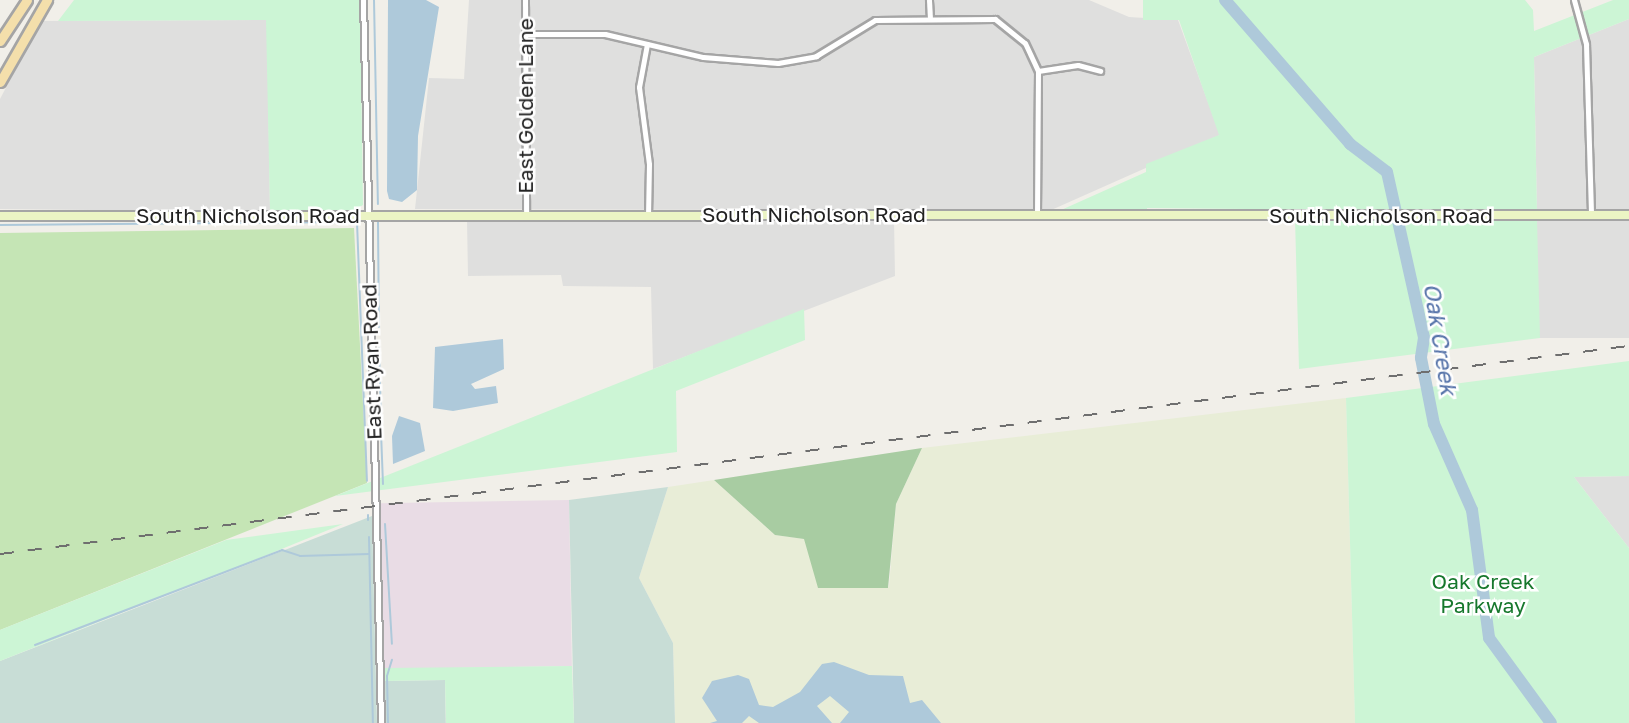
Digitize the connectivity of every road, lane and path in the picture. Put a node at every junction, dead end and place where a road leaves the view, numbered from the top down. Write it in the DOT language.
graph roads {
  1 [pos="27,0"];
  2 [pos="47,0"];
  3 [pos="363,0"];
  4 [pos="525,0"];
  5 [pos="929,0"];
  6 [pos="1574,0"];
  7 [pos="930,17"];
  8 [pos="525,34"];
  9 [pos="0,41"];
  10 [pos="648,44"];
  11 [pos="1038,71"];
  12 [pos="1100,71"];
  13 [pos="0,82"];
  14 [pos="526,213"];
  15 [pos="367,214"];
  16 [pos="648,214"];
  17 [pos="1037,214"];
  18 [pos="1591,215"];
  19 [pos="1629,215"];
  20 [pos="0,216"];
  21 [pos="381,723"];
  1 -- 9 [label="main road"];
  2 -- 13 [label="main road"];
  3 -- 15 [label="street, East Ryan Road"];
  4 -- 8 [label="street, East Golden Lane"];
  5 -- 7 [label="street"];
  6 -- 18 [label="street"];
  7 -- 10 [label="street"];
  7 -- 11 [label="street"];
  8 -- 10 [label="street"];
  8 -- 14 [label="street, East Golden Lane"];
  10 -- 16 [label="street"];
  11 -- 12 [label="street"];
  11 -- 17 [label="street"];
  14 -- 15 [label="street, South Nicholson Road"];
  14 -- 16 [label="street, South Nicholson Road"];
  15 -- 20 [label="street, South Nicholson Road"];
  15 -- 21 [label="street, East Ryan Road"];
  16 -- 17 [label="street, South Nicholson Road"];
  17 -- 18 [label="street, South Nicholson Road"];
  18 -- 19 [label="street, South Nicholson Road"];
}
